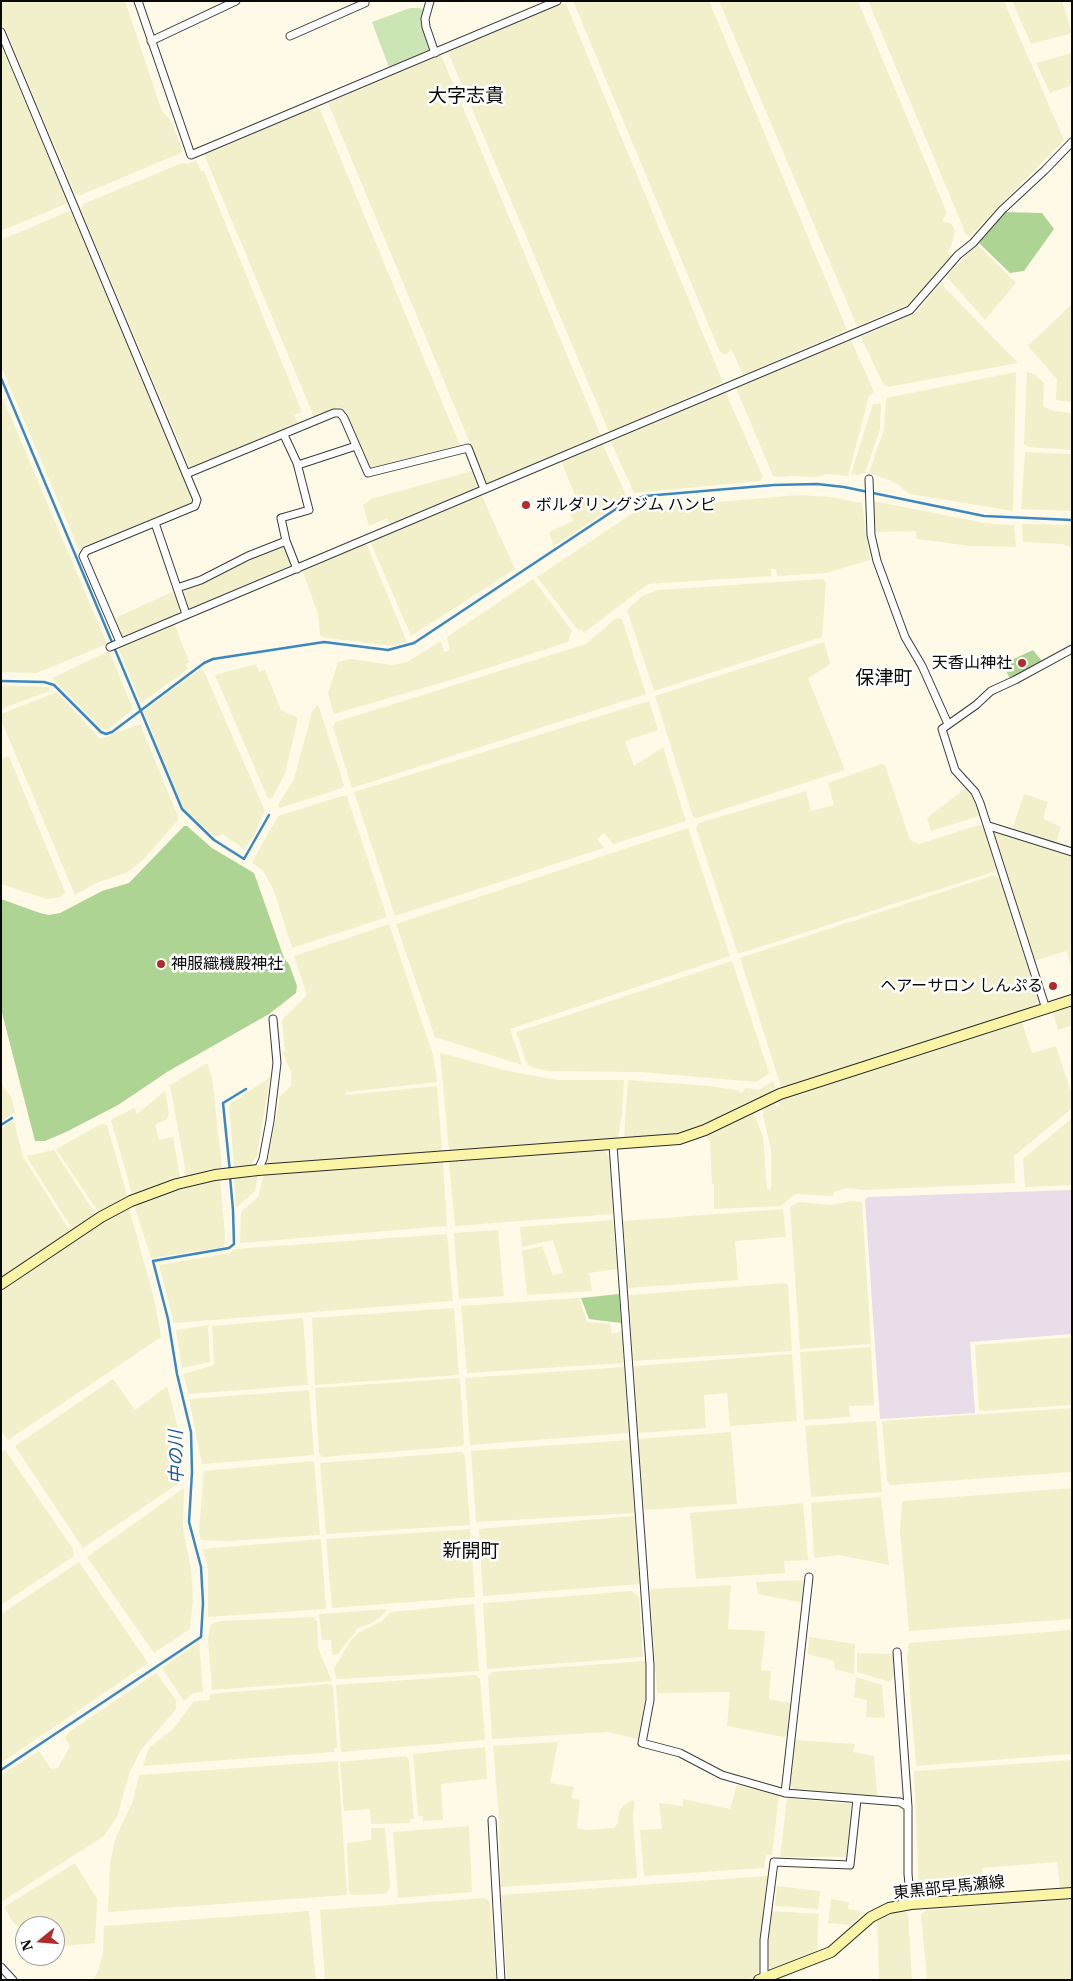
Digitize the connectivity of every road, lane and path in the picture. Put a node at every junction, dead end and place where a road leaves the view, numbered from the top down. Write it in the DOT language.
graph roads {
  1 [pos="138,1"];
  2 [pos="236,1"];
  3 [pos="430,1"];
  4 [pos="557,1"];
  5 [pos="365,3"];
  6 [pos="1,32"];
  7 [pos="290,36"];
  8 [pos="151,41"];
  9 [pos="435,53"];
  10 [pos="1072,142"];
  11 [pos="284,435"];
  12 [pos="356,446"];
  13 [pos="298,465"];
  14 [pos="186,474"];
  15 [pos="869,479"];
  16 [pos="484,489"];
  17 [pos="154,523"];
  18 [pos="286,541"];
  19 [pos="297,568"];
  20 [pos="177,588"];
  21 [pos="186,614"];
  22 [pos="1072,648"];
  23 [pos="948,724"];
  24 [pos="989,826"];
  25 [pos="1072,852"];
  26 [pos="1072,1000"];
  27 [pos="1046,1009"];
  28 [pos="273,1018"];
  29 [pos="614,1145"];
  30 [pos="258,1170"];
  31 [pos="1,1284"];
  32 [pos="809,1577"];
  33 [pos="897,1652"];
  34 [pos="785,1793"];
  35 [pos="857,1799"];
  36 [pos="908,1807"];
  37 [pos="492,1820"];
  38 [pos="1072,1892"];
  39 [pos="911,1904"];
  40 [pos="1,1967"];
  41 [pos="762,1979"];
  42 [pos="13,1980"];
  43 [pos="501,1980"];
  1 -- 8 [label="street"];
  2 -- 8 [label="street"];
  3 -- 9 [label="street"];
  4 -- 9 [label="street"];
  5 -- 7 [label="street"];
  6 -- 14 [label="street"];
  8 -- 9 [label="street"];
  10 -- 16 [label="street"];
  11 -- 12 [label="street"];
  11 -- 13 [label="street"];
  11 -- 14 [label="street"];
  12 -- 13 [label="street"];
  12 -- 16 [label="street"];
  13 -- 18 [label="street"];
  14 -- 17 [label="street"];
  15 -- 23 [label="street"];
  16 -- 19 [label="street"];
  17 -- 20 [label="street"];
  17 -- 21 [label="street"];
  18 -- 19 [label="street"];
  18 -- 20 [label="street"];
  19 -- 21 [label="street"];
  20 -- 21 [label="street"];
  22 -- 23 [label="street"];
  23 -- 24 [label="street"];
  24 -- 25 [label="street"];
  24 -- 27 [label="street"];
  26 -- 27 [label="street"];
  27 -- 29 [label="street"];
  28 -- 30 [label="street"];
  29 -- 30 [label="street"];
  29 -- 34 [label="street"];
  30 -- 31 [label="street"];
  32 -- 34 [label="street"];
  33 -- 36 [label="street"];
  34 -- 35 [label="street"];
  35 -- 36 [label="street"];
  35 -- 41 [label="street"];
  36 -- 39 [label="street"];
  37 -- 43 [label="street"];
  38 -- 39 [label="street, 東黒部早馬瀬線"];
  39 -- 41 [label="street, 東黒部早馬瀬線"];
  40 -- 42 [label="street"];
}
